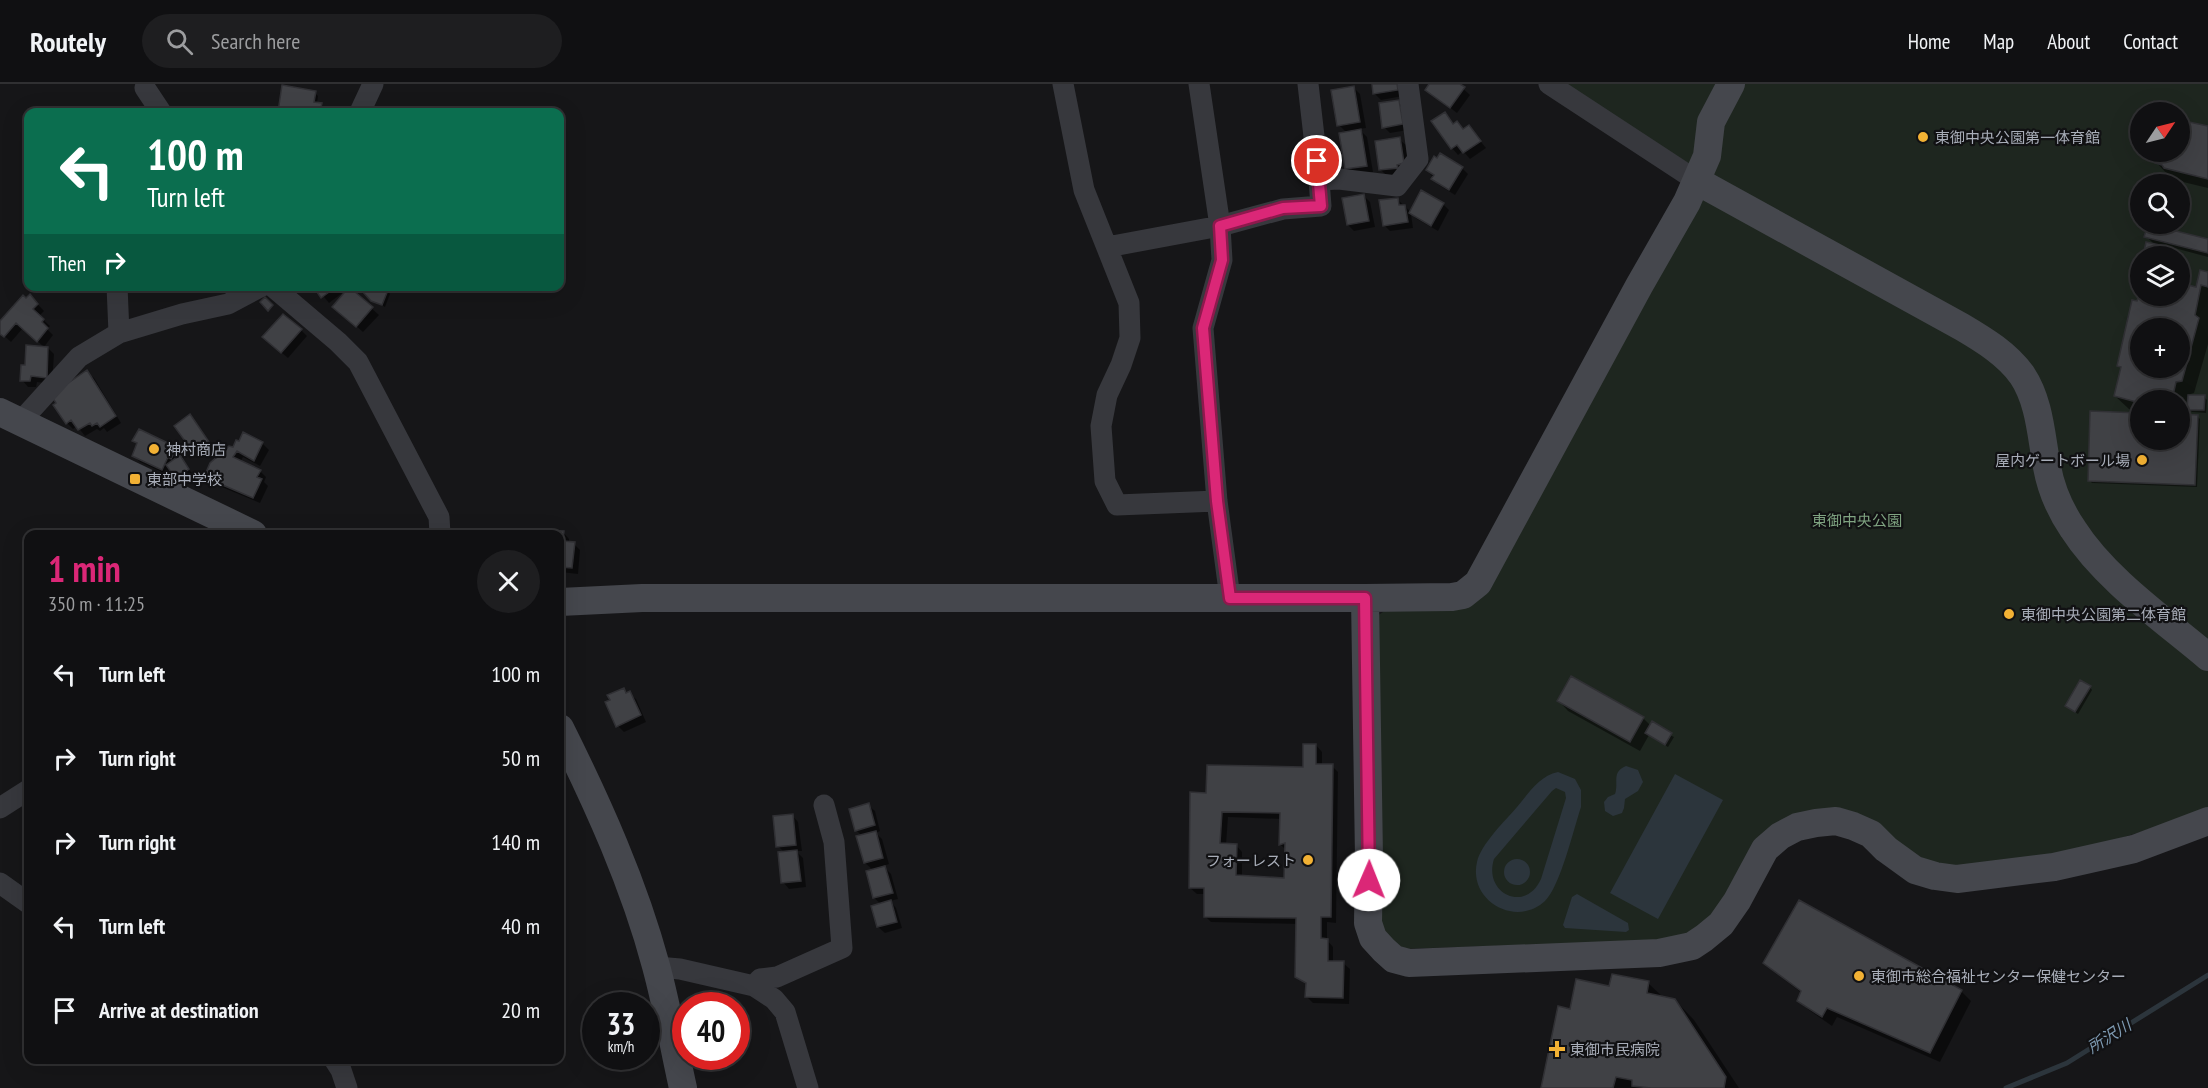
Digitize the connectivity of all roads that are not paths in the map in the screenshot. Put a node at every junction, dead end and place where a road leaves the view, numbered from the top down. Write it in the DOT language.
graph roads {
  1 [pos="373,84"];
  2 [pos="1063,84"];
  3 [pos="1198,84"];
  4 [pos="1308,84"];
  5 [pos="1408,84"];
  6 [pos="1549,84"];
  7 [pos="1731,84"];
  8 [pos="146,88"];
  9 [pos="158,108"];
  10 [pos="362,108"];
  11 [pos="1319,180"];
  12 [pos="1697,181"];
  13 [pos="1220,226"];
  14 [pos="1107,247"];
  15 [pos="117,291"];
  16 [pos="253,291"];
  17 [pos="278,291"];
  18 [pos="119,333"];
  19 [pos="10,417"];
  20 [pos="1217,501"];
  21 [pos="244,530"];
  22 [pos="440,530"];
  23 [pos="1230,598"];
  24 [pos="1365,598"];
  25 [pos="564,602"];
  26 [pos="2208,657"];
  27 [pos="564,737"];
  28 [pos="24,793"];
  29 [pos="824,805"];
  30 [pos="0,808"];
  31 [pos="2208,821"];
  32 [pos="0,883"];
  33 [pos="24,900"];
  34 [pos="657,967"];
  35 [pos="754,986"];
  36 [pos="337,1064"];
  37 [pos="347,1088"];
  38 [pos="683,1088"];
  39 [pos="808,1088"];
  1 -- 10 [label="street"];
  2 -- 14 [label="street"];
  3 -- 13 [label="street"];
  4 -- 11 [label="street"];
  5 -- 11 [label="street"];
  6 -- 12 [label="street"];
  7 -- 12 [label="street"];
  8 -- 9 [label="street"];
  11 -- 13 [label="street"];
  12 -- 24 [label="street"];
  12 -- 26 [label="street"];
  13 -- 14 [label="street"];
  13 -- 20 [label="street"];
  14 -- 20 [label="street"];
  15 -- 18 [label="street"];
  16 -- 18 [label="street"];
  17 -- 22 [label="street"];
  18 -- 19 [label="street"];
  19 -- 21 [label="street"];
  20 -- 23 [label="street"];
  23 -- 24 [label="street"];
  23 -- 25 [label="street"];
  24 -- 31 [label="street"];
  27 -- 34 [label="street"];
  28 -- 30 [label="street"];
  29 -- 35 [label="street"];
  32 -- 33 [label="street"];
  34 -- 35 [label="street"];
  34 -- 38 [label="street"];
  35 -- 39 [label="street"];
  36 -- 37 [label="street"];
}
